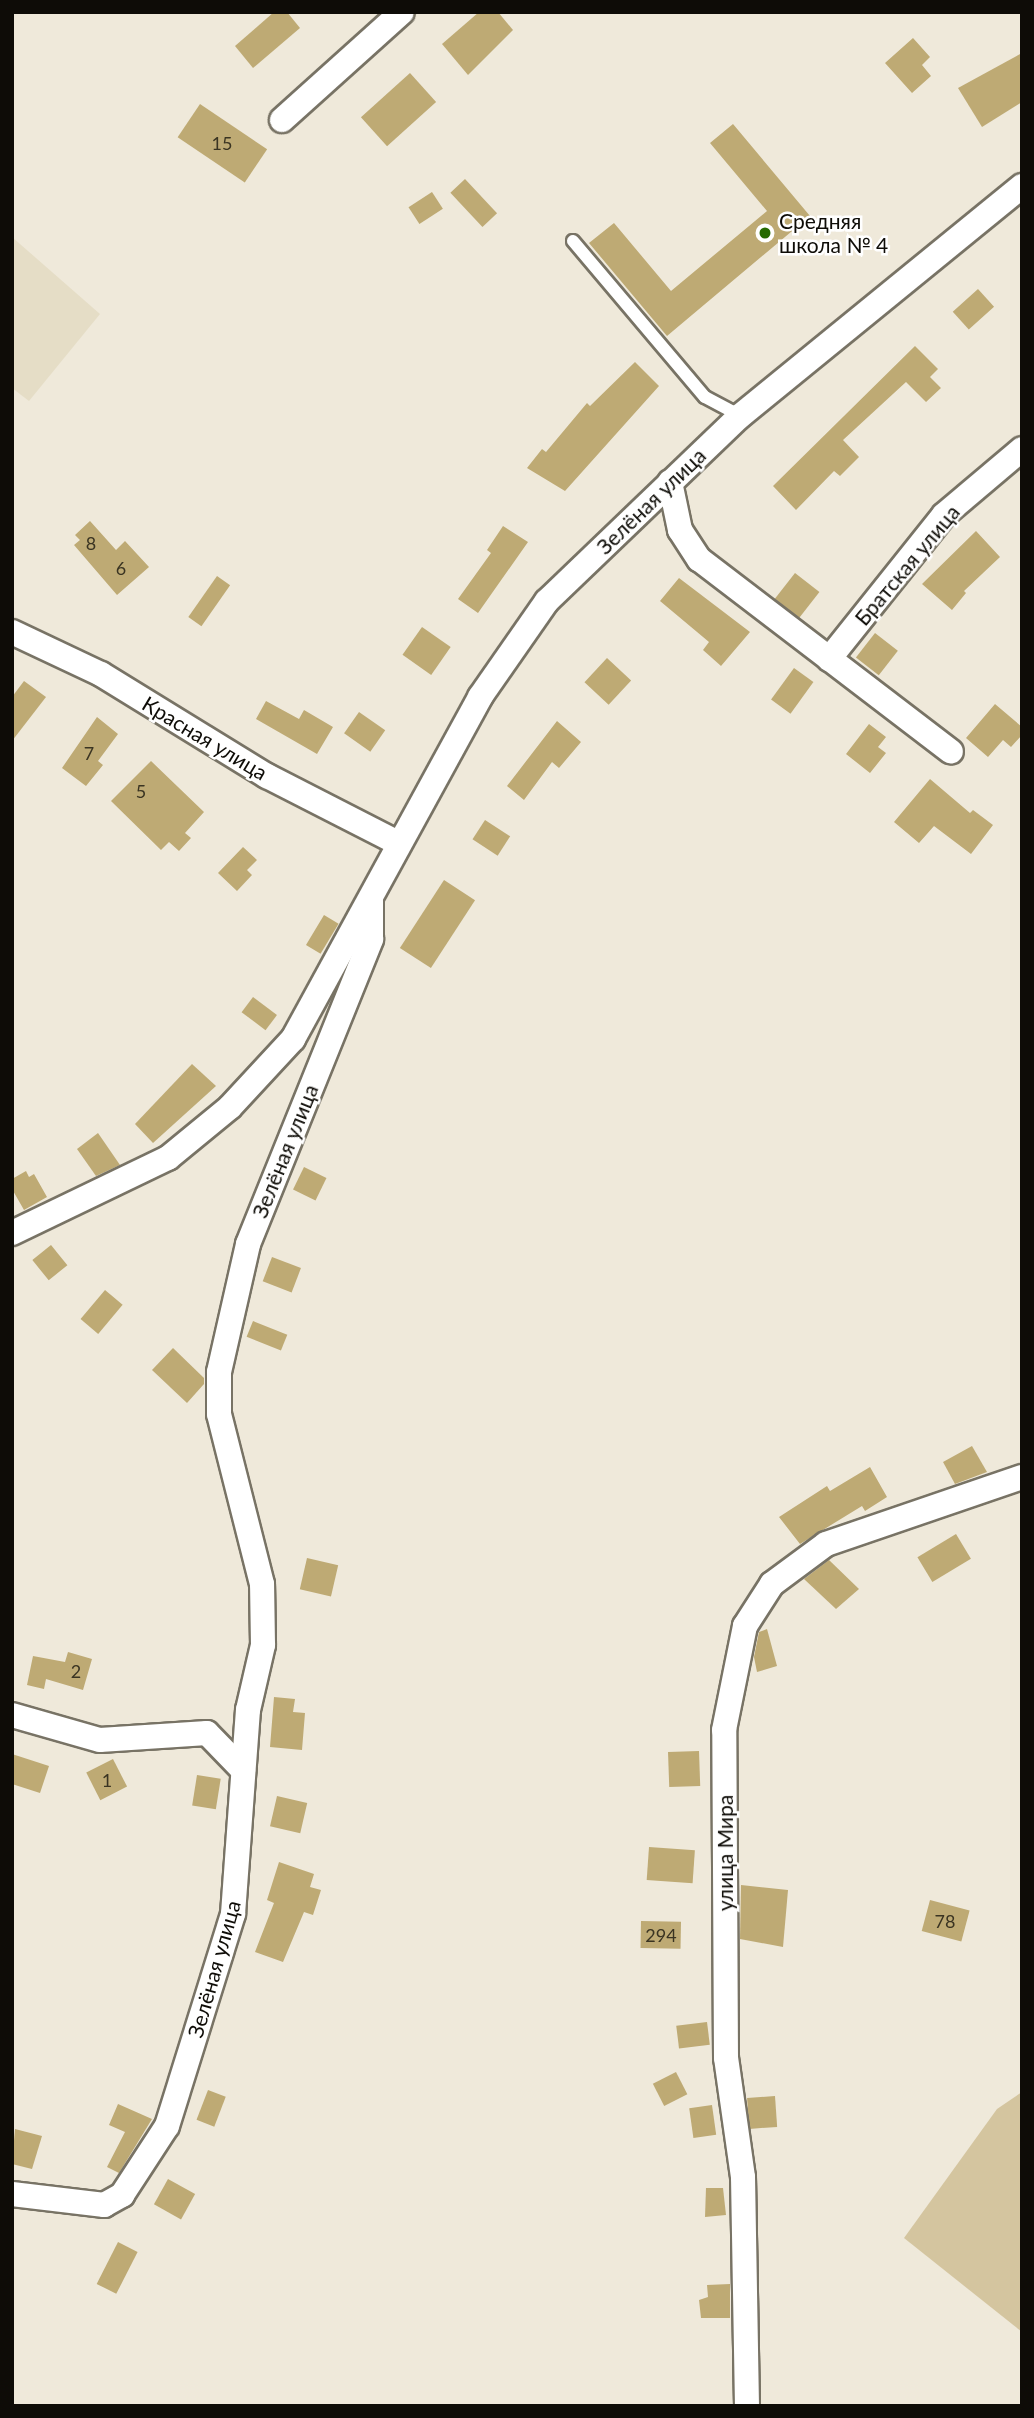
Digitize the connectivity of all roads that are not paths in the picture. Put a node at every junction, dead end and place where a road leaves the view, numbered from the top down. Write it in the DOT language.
graph roads {
  1 [pos="402,12"];
  2 [pos="282,120"];
  3 [pos="1022,186"];
  4 [pos="573,241"];
  5 [pos="740,416"];
  6 [pos="1022,449"];
  7 [pos="670,482"];
  8 [pos="12,632"];
  9 [pos="830,659"];
  10 [pos="951,752"];
  11 [pos="398,843"];
  12 [pos="371,894"];
  13 [pos="12,1233"];
  14 [pos="1022,1477"];
  15 [pos="248,1710"];
  16 [pos="12,1715"];
  17 [pos="206,1733"];
  18 [pos="243,1770"];
  19 [pos="12,2194"];
  20 [pos="747,2406"];
  1 -- 2 [label="street"];
  3 -- 5 [label="street, Зелёная улица"];
  4 -- 5 [label="lane"];
  5 -- 7 [label="street, Зелёная улица"];
  6 -- 9 [label="street, Братская улица"];
  7 -- 9 [label="street"];
  7 -- 11 [label="street, Зелёная улица"];
  8 -- 11 [label="street, Красная улица"];
  9 -- 10 [label="street"];
  11 -- 12 [label="street, Зелёная улица"];
  12 -- 13 [label="street, Зелёная улица"];
  12 -- 15 [label="street, Зелёная улица"];
  14 -- 20 [label="street, улица Мира"];
  15 -- 17 [label="street"];
  15 -- 18 [label="street, Зелёная улица"];
  16 -- 17 [label="street"];
  17 -- 18 [label="street"];
  18 -- 19 [label="street, Зелёная улица"];
}
